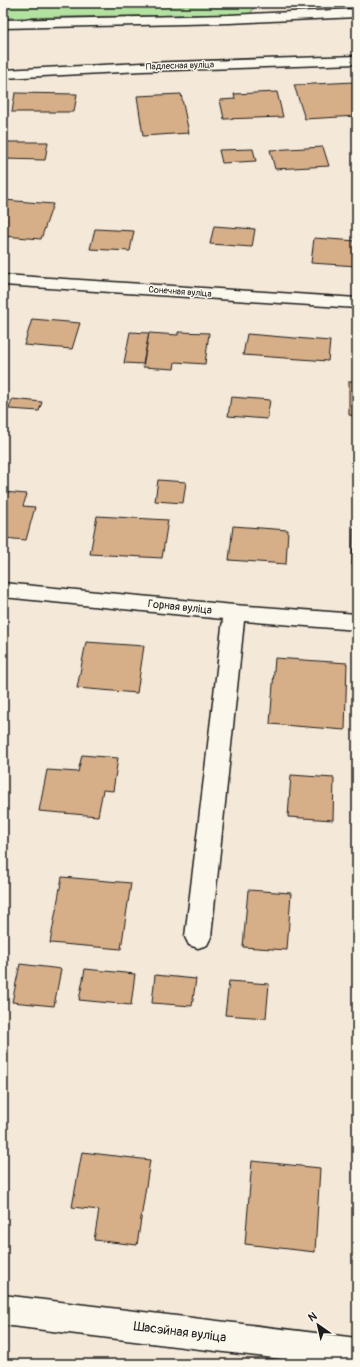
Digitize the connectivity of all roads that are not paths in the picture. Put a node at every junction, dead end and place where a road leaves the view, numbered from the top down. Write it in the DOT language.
graph roads {
  1 [pos="344,8"];
  2 [pos="357,13"];
  3 [pos="3,24"];
  4 [pos="357,60"];
  5 [pos="3,74"];
  6 [pos="3,280"];
  7 [pos="357,303"];
  8 [pos="3,590"];
  9 [pos="234,613"];
  10 [pos="357,622"];
  11 [pos="198,937"];
  12 [pos="3,1310"];
  13 [pos="357,1354"];
  1 -- 2 [label="street"];
  1 -- 3 [label="street"];
  4 -- 5 [label="street, Падлесная вуліца"];
  6 -- 7 [label="street, Сонечная вуліца"];
  8 -- 9 [label="street, Горная вуліца"];
  9 -- 10 [label="street, Горная вуліца"];
  9 -- 11 [label="street"];
  12 -- 13 [label="street, Шасэйная вуліца"];
}
